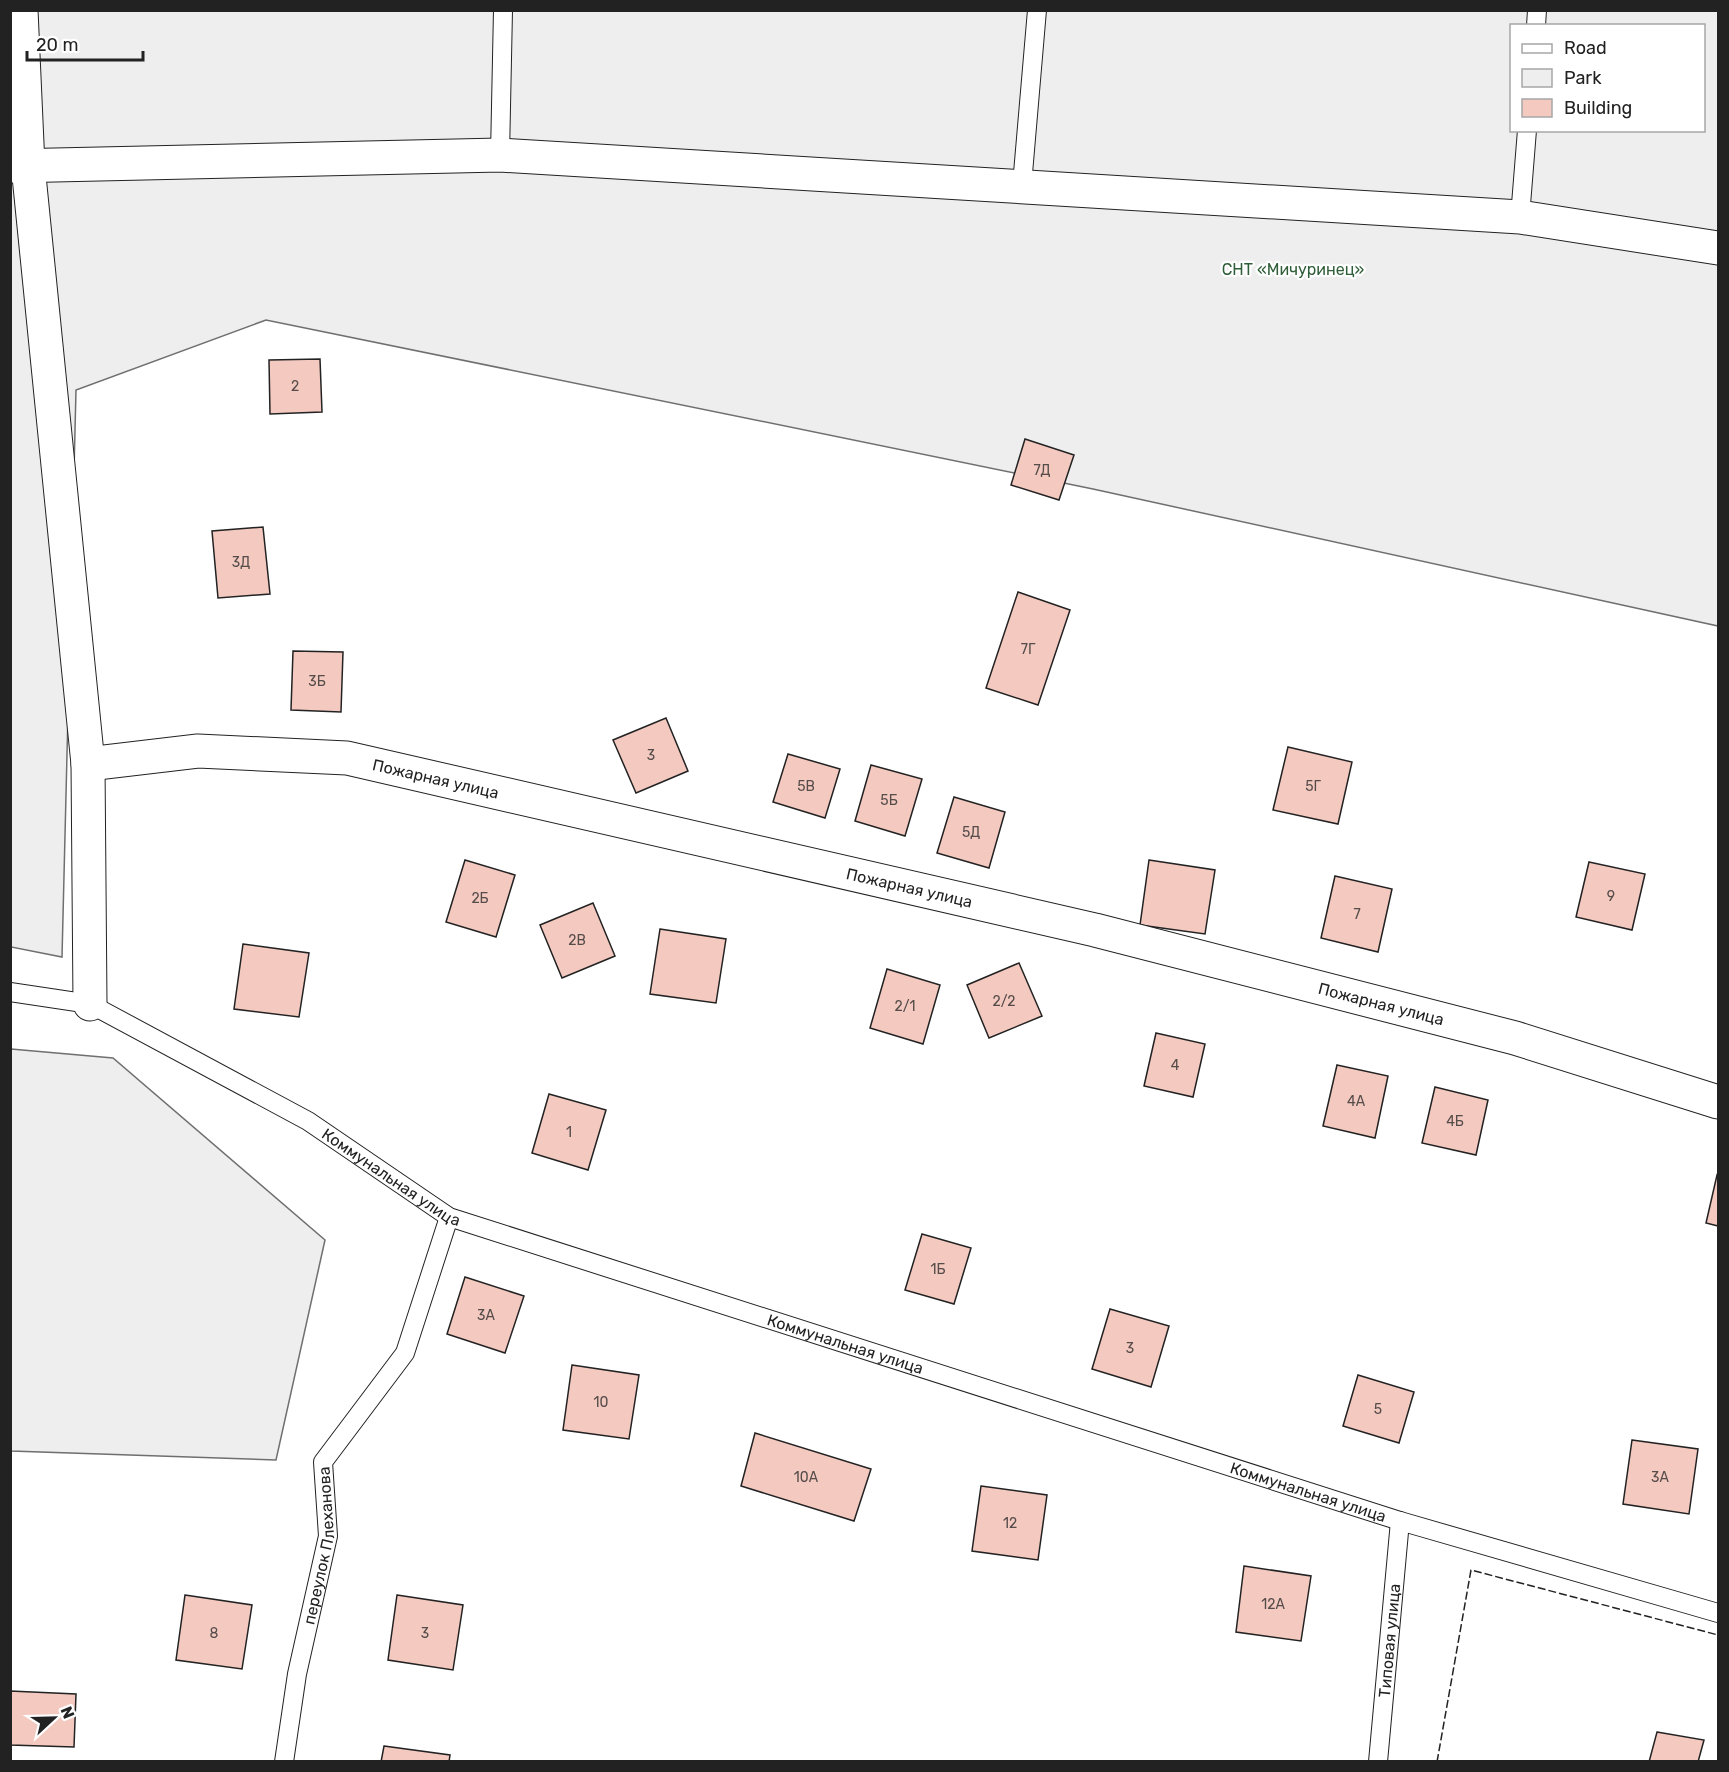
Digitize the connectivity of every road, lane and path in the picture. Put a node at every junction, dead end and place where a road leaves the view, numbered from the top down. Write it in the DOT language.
graph roads {
  1 [pos="21,10"];
  2 [pos="503,10"];
  3 [pos="1037,10"];
  4 [pos="1527,132"];
  5 [pos="500,155"];
  6 [pos="19,166"];
  7 [pos="1022,185"];
  8 [pos="1520,217"];
  9 [pos="1719,248"];
  10 [pos="88,764"];
  11 [pos="10,992"];
  12 [pos="90,1004"];
  13 [pos="1719,1102"];
  14 [pos="449,1217"];
  15 [pos="1400,1521"];
  16 [pos="1719,1613"];
  17 [pos="284,1761"];
  18 [pos="1378,1761"];
  1 -- 6 [label="street"];
  2 -- 5 [label="lane"];
  3 -- 7 [label="lane"];
  4 -- 8 [label="lane"];
  5 -- 6 [label="street"];
  5 -- 7 [label="street"];
  6 -- 10 [label="street"];
  7 -- 8 [label="street"];
  8 -- 9 [label="street"];
  10 -- 12 [label="street"];
  10 -- 13 [label="street, Пожарная улица"];
  11 -- 12 [label="lane, Коммунальная улица"];
  12 -- 14 [label="lane, Коммунальная улица"];
  14 -- 15 [label="lane, Коммунальная улица"];
  14 -- 17 [label="lane, переулок Плеханова"];
  15 -- 16 [label="lane, Коммунальная улица"];
  15 -- 18 [label="lane, Типовая улица"];
}
